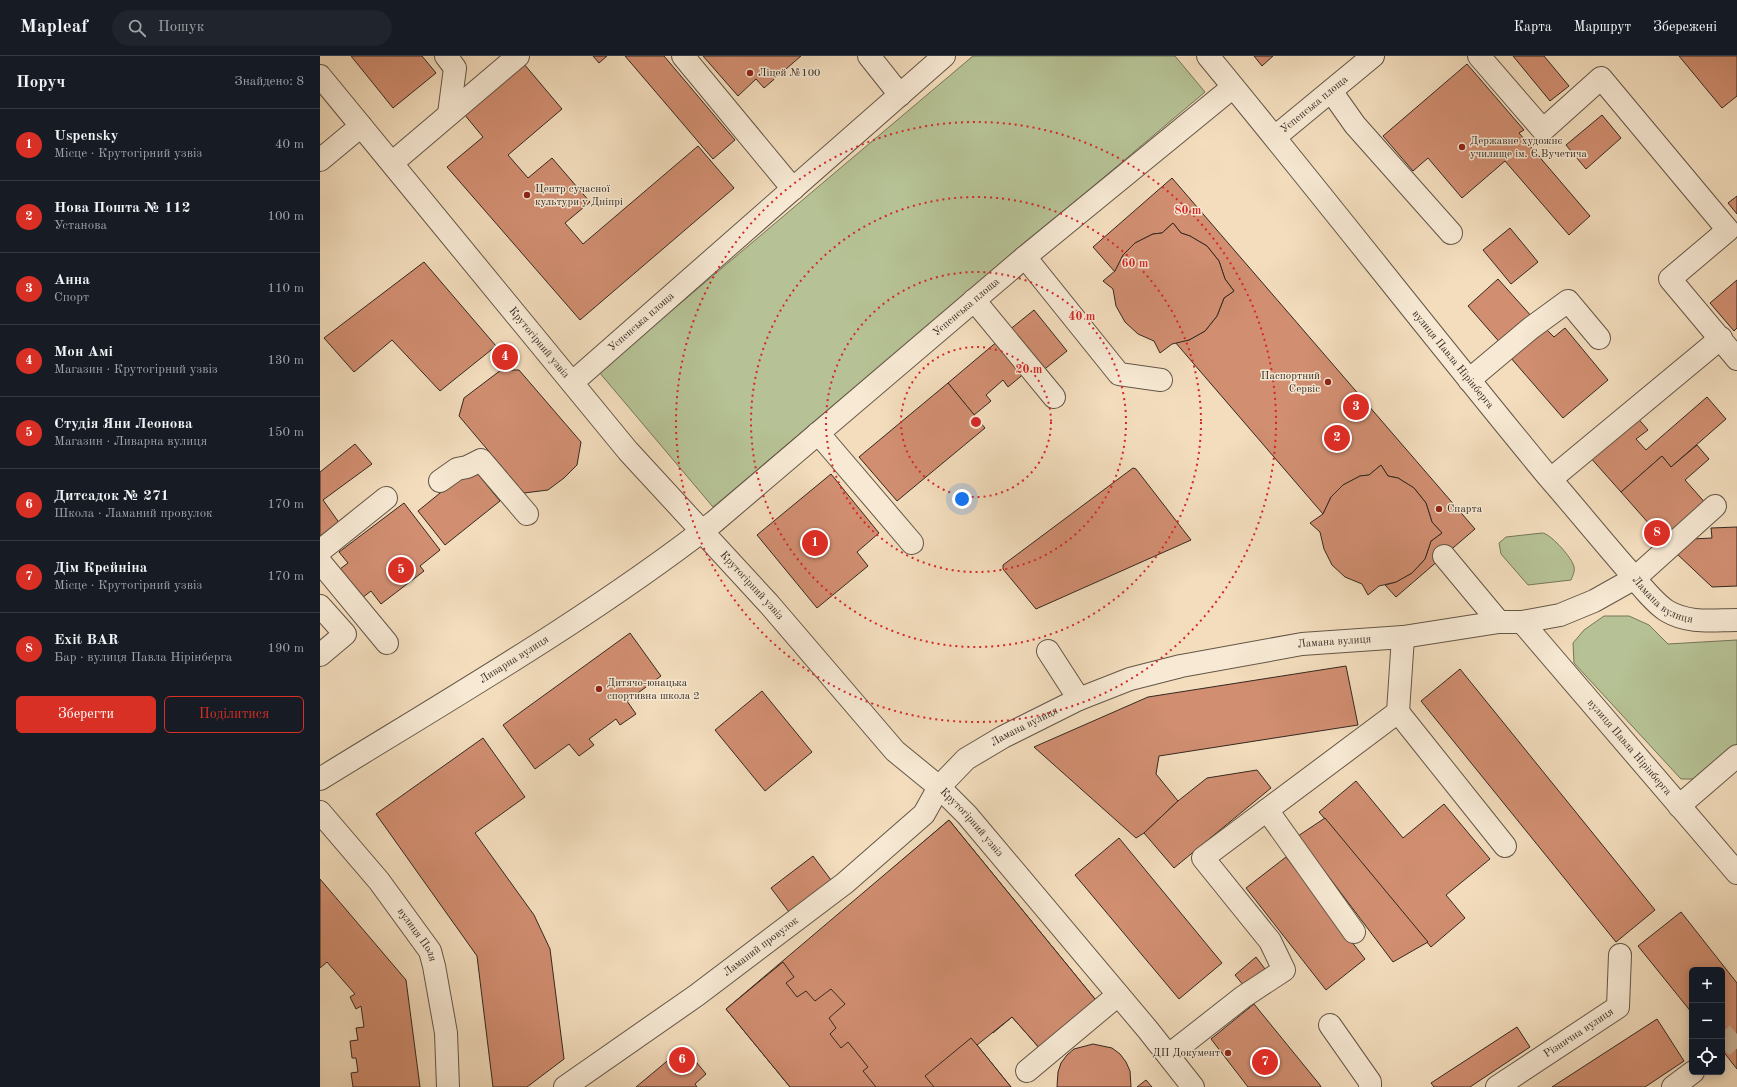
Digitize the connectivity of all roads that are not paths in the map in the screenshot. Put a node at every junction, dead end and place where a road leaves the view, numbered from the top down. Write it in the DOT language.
graph roads {
  1 [pos="446,56"];
  2 [pos="518,56"];
  3 [pos="683,56"];
  4 [pos="869,56"];
  5 [pos="944,56"];
  6 [pos="1208,56"];
  7 [pos="1373,56"];
  8 [pos="1479,56"];
  9 [pos="320,76"];
  10 [pos="1233,87"];
  11 [pos="1331,91"];
  12 [pos="900,94"];
  13 [pos="449,114"];
  14 [pos="361,126"];
  15 [pos="1275,137"];
  16 [pos="320,160"];
  17 [pos="392,162"];
  18 [pos="793,189"];
  19 [pos="1450,233"];
  20 [pos="1025,257"];
  21 [pos="974,300"];
  22 [pos="1599,338"];
  23 [pos="1720,338"];
  24 [pos="1737,359"];
  25 [pos="1161,380"];
  26 [pos="1469,380"];
  27 [pos="573,382"];
  28 [pos="1054,397"];
  29 [pos="818,433"];
  30 [pos="1551,479"];
  31 [pos="440,481"];
  32 [pos="386,498"];
  33 [pos="1715,506"];
  34 [pos="527,514"];
  35 [pos="702,532"];
  36 [pos="912,543"];
  37 [pos="320,551"];
  38 [pos="1444,556"];
  39 [pos="320,562"];
  40 [pos="1635,578"];
  41 [pos="320,606"];
  42 [pos="1737,620"];
  43 [pos="1499,622"];
  44 [pos="1522,622"];
  45 [pos="1403,637"];
  46 [pos="387,643"];
  47 [pos="1048,651"];
  48 [pos="320,656"];
  49 [pos="1079,700"];
  50 [pos="1398,712"];
  51 [pos="1737,756"];
  52 [pos="320,779"];
  53 [pos="939,786"];
  54 [pos="1679,806"];
  55 [pos="1267,810"];
  56 [pos="320,812"];
  57 [pos="1505,846"];
  58 [pos="1737,873"];
  59 [pos="1354,932"];
  60 [pos="1620,955"];
  61 [pos="1118,995"];
  62 [pos="1330,1025"];
  63 [pos="1169,1056"];
  64 [pos="1027,1071"];
  65 [pos="1689,1075"];
  66 [pos="448,1087"];
  67 [pos="565,1087"];
  68 [pos="1193,1087"];
  69 [pos="1370,1087"];
  70 [pos="1497,1087"];
  71 [pos="1673,1087"];
  1 -- 13 [label="street"];
  2 -- 13 [label="street"];
  3 -- 18 [label="street"];
  4 -- 12 [label="street"];
  5 -- 12 [label="street, Успенська площа"];
  6 -- 10 [label="street, вулиця Павла Нірінберга"];
  7 -- 11 [label="street, Успенська площа"];
  8 -- 23 [label="street"];
  9 -- 14 [label="street, Крутогірний узвіз"];
  10 -- 15 [label="street, вулиця Павла Нірінберга"];
  10 -- 20 [label="street, Успенська площа"];
  11 -- 15 [label="street, Успенська площа"];
  11 -- 19 [label="street"];
  12 -- 18 [label="street, Успенська площа"];
  13 -- 17 [label="street"];
  14 -- 16 [label="street"];
  14 -- 17 [label="street, Крутогірний узвіз"];
  15 -- 26 [label="street, вулиця Павла Нірінберга"];
  17 -- 27 [label="street, Крутогірний узвіз"];
  18 -- 27 [label="street, Успенська площа"];
  20 -- 21 [label="street, Успенська площа"];
  20 -- 25 [label="street"];
  21 -- 28 [label="street"];
  21 -- 29 [label="street, Успенська площа"];
  22 -- 26 [label="street"];
  23 -- 24 [label="street"];
  23 -- 30 [label="street"];
  26 -- 30 [label="street, вулиця Павла Нірінберга"];
  27 -- 35 [label="street, Крутогірний узвіз"];
  29 -- 35 [label="street, Успенська площа"];
  29 -- 36 [label="street"];
  30 -- 40 [label="street, вулиця Павла Нірінберга"];
  31 -- 34 [label="street"];
  32 -- 37 [label="street"];
  33 -- 40 [label="street"];
  35 -- 52 [label="street, Ливарна вулиця"];
  35 -- 53 [label="street, Крутогірний узвіз"];
  38 -- 43 [label="street"];
  39 -- 46 [label="street"];
  40 -- 42 [label="street, Ламана вулиця"];
  40 -- 44 [label="street, Ламана вулиця"];
  41 -- 48 [label="street"];
  43 -- 44 [label="street, Ламана вулиця"];
  43 -- 45 [label="street, Ламана вулиця"];
  44 -- 54 [label="street, вулиця Павла Нірінберга"];
  45 -- 49 [label="street, Ламана вулиця"];
  45 -- 50 [label="street"];
  47 -- 49 [label="street"];
  49 -- 53 [label="street, Ламана вулиця"];
  50 -- 55 [label="street"];
  50 -- 57 [label="street"];
  51 -- 54 [label="street"];
  53 -- 61 [label="street, Крутогірний узвіз"];
  53 -- 67 [label="street, Ламаний провулок"];
  54 -- 58 [label="street, вулиця Павла Нірінберга"];
  55 -- 59 [label="street"];
  55 -- 63 [label="street"];
  56 -- 66 [label="street, вулиця Поля"];
  60 -- 70 [label="street, Різнична вулиця"];
  61 -- 63 [label="street, Крутогірний узвіз"];
  61 -- 64 [label="street"];
  62 -- 69 [label="street"];
  63 -- 68 [label="street, Крутогірний узвіз"];
  65 -- 71 [label="street"];
}
